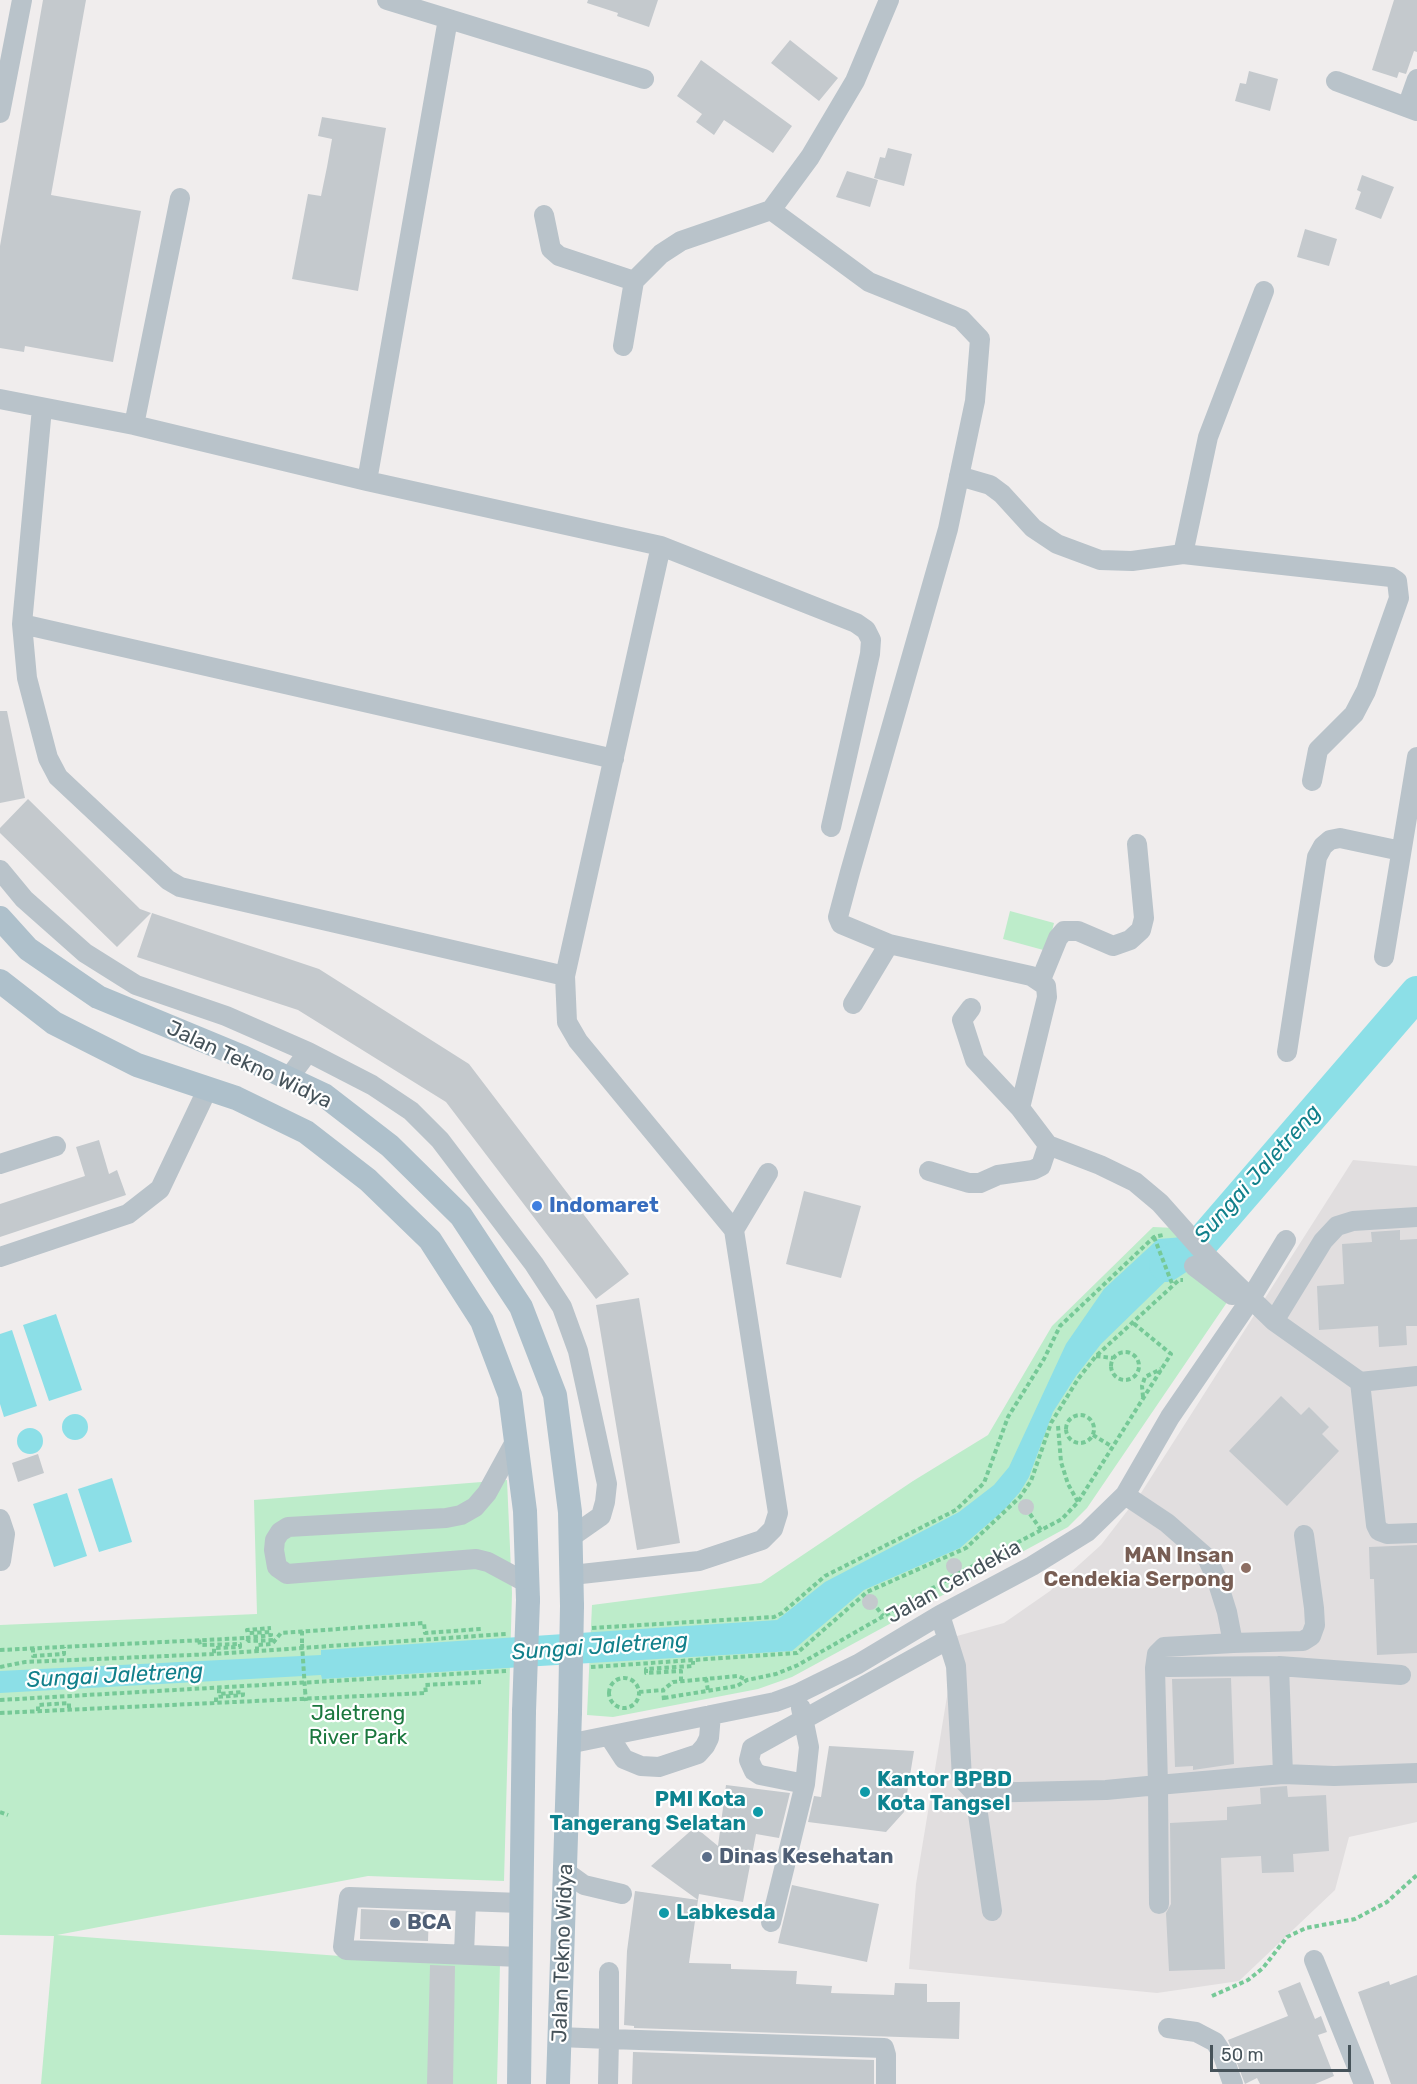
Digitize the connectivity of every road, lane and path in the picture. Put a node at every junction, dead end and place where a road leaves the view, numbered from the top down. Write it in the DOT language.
graph roads {
  1 [pos="22,0"];
  2 [pos="387,0"];
  3 [pos="889,0"];
  4 [pos="448,19"];
  5 [pos="644,79"];
  6 [pos="1417,79"];
  7 [pos="1336,81"];
  8 [pos="1412,109"];
  9 [pos="0,113"];
  10 [pos="180,198"];
  11 [pos="771,210"];
  12 [pos="544,215"];
  13 [pos="634,281"];
  14 [pos="1264,291"];
  15 [pos="623,346"];
  16 [pos="0,399"];
  17 [pos="42,408"];
  18 [pos="134,425"];
  19 [pos="959,476"];
  20 [pos="367,481"];
  21 [pos="661,546"];
  22 [pos="1183,554"];
  23 [pos="22,624"];
  24 [pos="1417,757"];
  25 [pos="614,759"];
  26 [pos="1312,781"];
  27 [pos="831,827"];
  28 [pos="1137,844"];
  29 [pos="1401,851"];
  30 [pos="0,870"];
  31 [pos="0,918"];
  32 [pos="889,944"];
  33 [pos="1384,957"];
  34 [pos="565,976"];
  35 [pos="0,981"];
  36 [pos="1040,982"];
  37 [pos="853,1004"];
  38 [pos="971,1008"];
  39 [pos="308,1052"];
  40 [pos="1287,1052"];
  41 [pos="288,1079"];
  42 [pos="208,1088"];
  43 [pos="1020,1108"];
  44 [pos="56,1146"];
  45 [pos="1048,1146"];
  46 [pos="0,1164"];
  47 [pos="929,1171"];
  48 [pos="768,1173"];
  49 [pos="1417,1217"];
  50 [pos="734,1230"];
  51 [pos="1155,1239"];
  52 [pos="1286,1240"];
  53 [pos="0,1257"];
  54 [pos="1197,1268"];
  55 [pos="1172,1284"];
  56 [pos="1249,1302"];
  57 [pos="1274,1321"];
  58 [pos="1132,1322"];
  59 [pos="1096,1356"];
  60 [pos="1113,1358"];
  61 [pos="1161,1369"];
  62 [pos="1137,1373"];
  63 [pos="1417,1376"];
  64 [pos="1146,1377"];
  65 [pos="1360,1382"];
  66 [pos="1143,1397"];
  67 [pos="1051,1423"];
  68 [pos="1058,1426"];
  69 [pos="1065,1427"];
  70 [pos="1093,1436"];
  71 [pos="516,1440"];
  72 [pos="1111,1446"];
  73 [pos="1125,1495"];
  74 [pos="1078,1502"];
  75 [pos="1030,1514"];
  76 [pos="0,1519"];
  77 [pos="1041,1530"];
  78 [pos="1417,1533"];
  79 [pos="1304,1535"];
  80 [pos="571,1537"];
  81 [pos="1,1561"];
  82 [pos="572,1575"];
  83 [pos="528,1592"];
  84 [pos="877,1608"];
  85 [pos="940,1615"];
  86 [pos="883,1616"];
  87 [pos="271,1628"];
  88 [pos="481,1629"];
  89 [pos="302,1631"];
  90 [pos="246,1638"];
  91 [pos="199,1640"];
  92 [pos="276,1640"];
  93 [pos="947,1640"];
  94 [pos="1233,1643"];
  95 [pos="64,1647"];
  96 [pos="33,1648"];
  97 [pos="0,1650"];
  98 [pos="257,1651"];
  99 [pos="214,1654"];
  100 [pos="49,1655"];
  101 [pos="49,1661"];
  102 [pos="693,1661"];
  103 [pos="1162,1661"];
  104 [pos="1279,1666"];
  105 [pos="579,1667"];
  106 [pos="510,1671"];
  107 [pos="1401,1675"];
  108 [pos="706,1678"];
  109 [pos="747,1680"];
  110 [pos="681,1681"];
  111 [pos="481,1682"];
  112 [pos="219,1687"];
  113 [pos="663,1690"];
  114 [pos="708,1691"];
  115 [pos="639,1692"];
  116 [pos="797,1694"];
  117 [pos="53,1697"];
  118 [pos="664,1698"];
  119 [pos="0,1700"];
  120 [pos="306,1701"];
  121 [pos="216,1702"];
  122 [pos="53,1704"];
  123 [pos="69,1709"];
  124 [pos="38,1711"];
  125 [pos="0,1713"];
  126 [pos="711,1715"];
  127 [pos="804,1717"];
  128 [pos="665,1725"];
  129 [pos="609,1736"];
  130 [pos="568,1744"];
  131 [pos="1417,1773"];
  132 [pos="1283,1774"];
  133 [pos="805,1784"];
  134 [pos="1164,1785"];
  135 [pos="975,1793"];
  136 [pos="0,1812"];
  137 [pos="8,1815"];
  138 [pos="566,1872"];
  139 [pos="1417,1875"];
  140 [pos="622,1894"];
  141 [pos="466,1902"];
  142 [pos="521,1903"];
  143 [pos="1160,1904"];
  144 [pos="992,1911"];
  145 [pos="771,1922"];
  146 [pos="464,1954"];
  147 [pos="520,1957"];
  148 [pos="1314,1960"];
  149 [pos="609,1972"];
  150 [pos="1212,1996"];
  151 [pos="1168,2028"];
  152 [pos="559,2037"];
  153 [pos="609,2039"];
  154 [pos="519,2084"];
  155 [pos="558,2084"];
  156 [pos="608,2084"];
  157 [pos="886,2084"];
  158 [pos="1233,2084"];
  159 [pos="1364,2084"];
  1 -- 9 [label="street"];
  2 -- 4 [label="street"];
  3 -- 11 [label="street"];
  4 -- 5 [label="street"];
  4 -- 20 [label="street"];
  6 -- 8 [label="street"];
  7 -- 8 [label="street"];
  10 -- 18 [label="street"];
  11 -- 13 [label="street"];
  11 -- 19 [label="street"];
  12 -- 13 [label="street"];
  13 -- 15 [label="street"];
  14 -- 22 [label="street"];
  16 -- 17 [label="street"];
  17 -- 18 [label="street"];
  17 -- 23 [label="street"];
  18 -- 20 [label="street"];
  19 -- 22 [label="street"];
  19 -- 32 [label="street"];
  20 -- 21 [label="street"];
  21 -- 25 [label="street"];
  21 -- 27 [label="street"];
  22 -- 26 [label="street"];
  23 -- 25 [label="street"];
  23 -- 34 [label="street"];
  24 -- 29 [label="street"];
  25 -- 34 [label="street"];
  28 -- 36 [label="street"];
  29 -- 33 [label="street"];
  29 -- 40 [label="street"];
  30 -- 39 [label="street"];
  31 -- 41 [label="main road, Jalan Tekno Widya"];
  32 -- 36 [label="street"];
  32 -- 37 [label="street"];
  34 -- 50 [label="street"];
  35 -- 42 [label="main road, Jalan Tekno Widya"];
  36 -- 43 [label="street"];
  38 -- 43 [label="street"];
  39 -- 41 [label="street"];
  39 -- 80 [label="street"];
  41 -- 80 [label="main road, Jalan Tekno Widya"];
  42 -- 53 [label="street"];
  42 -- 71 [label="main road, Jalan Tekno Widya"];
  43 -- 45 [label="street"];
  44 -- 46 [label="street"];
  45 -- 47 [label="street"];
  45 -- 54 [label="street"];
  48 -- 50 [label="street"];
  49 -- 57 [label="street"];
  50 -- 82 [label="street"];
  51 -- 55 [label="path"];
  52 -- 56 [label="street, Jalan Cendekia"];
  54 -- 55 [label="path"];
  54 -- 56 [label="street"];
  55 -- 58 [label="path"];
  56 -- 57 [label="street"];
  56 -- 73 [label="street, Jalan Cendekia"];
  57 -- 65 [label="street"];
  58 -- 59 [label="path"];
  58 -- 61 [label="path"];
  59 -- 60 [label="path"];
  59 -- 67 [label="path"];
  60 -- 62 [label="path"];
  60 -- 62 [label="path"];
  61 -- 64 [label="path"];
  61 -- 66 [label="path"];
  62 -- 64 [label="path"];
  63 -- 65 [label="street"];
  64 -- 66 [label="path"];
  65 -- 78 [label="street"];
  66 -- 72 [label="path"];
  67 -- 68 [label="path"];
  67 -- 102 [label="path"];
  68 -- 69 [label="path"];
  68 -- 74 [label="path"];
  69 -- 70 [label="path"];
  69 -- 70 [label="path"];
  70 -- 72 [label="path"];
  71 -- 83 [label="main road, Jalan Tekno Widya"];
  71 -- 83 [label="street"];
  72 -- 74 [label="path"];
  73 -- 85 [label="street, Jalan Cendekia"];
  73 -- 94 [label="street"];
  74 -- 77 [label="path"];
  75 -- 77 [label="path"];
  76 -- 81 [label="street"];
  77 -- 86 [label="path"];
  79 -- 94 [label="street"];
  80 -- 82 [label="main road, Jalan Tekno Widya"];
  82 -- 130 [label="main road, Jalan Tekno Widya, bridge"];
  83 -- 142 [label="main road, Jalan Tekno Widya, bridge"];
  84 -- 86 [label="path"];
  85 -- 93 [label="street"];
  85 -- 116 [label="street, Jalan Cendekia"];
  86 -- 109 [label="path"];
  87 -- 90 [label="path"];
  88 -- 89 [label="path"];
  89 -- 92 [label="path"];
  89 -- 120 [label="path, bridge"];
  90 -- 91 [label="path"];
  90 -- 92 [label="path"];
  91 -- 95 [label="path"];
  91 -- 99 [label="path"];
  92 -- 98 [label="path"];
  93 -- 127 [label="street"];
  93 -- 135 [label="street"];
  94 -- 103 [label="street"];
  95 -- 96 [label="path"];
  95 -- 100 [label="path"];
  96 -- 97 [label="path"];
  96 -- 100 [label="path"];
  100 -- 101 [label="path"];
  102 -- 105 [label="path"];
  102 -- 110 [label="path"];
  103 -- 104 [label="street"];
  103 -- 134 [label="street"];
  104 -- 107 [label="street"];
  104 -- 132 [label="street"];
  106 -- 112 [label="path"];
  108 -- 109 [label="path"];
  108 -- 110 [label="path"];
  108 -- 114 [label="path"];
  109 -- 114 [label="path"];
  110 -- 113 [label="path"];
  111 -- 120 [label="path"];
  112 -- 117 [label="path"];
  112 -- 121 [label="path"];
  113 -- 115 [label="path"];
  113 -- 118 [label="path"];
  114 -- 118 [label="path"];
  115 -- 115 [label="path"];
  116 -- 126 [label="street, Jalan Cendekia"];
  116 -- 127 [label="street"];
  117 -- 119 [label="path"];
  117 -- 122 [label="path"];
  118 -- 128 [label="path"];
  120 -- 121 [label="path"];
  121 -- 123 [label="path"];
  122 -- 123 [label="path"];
  122 -- 124 [label="path"];
  123 -- 124 [label="path"];
  124 -- 125 [label="path"];
  126 -- 128 [label="street, Jalan Cendekia"];
  126 -- 129 [label="street"];
  127 -- 133 [label="street"];
  127 -- 133 [label="street"];
  128 -- 129 [label="street, Jalan Cendekia"];
  129 -- 130 [label="street, Jalan Cendekia"];
  130 -- 138 [label="main road, Jalan Tekno Widya"];
  131 -- 132 [label="street"];
  132 -- 134 [label="street"];
  133 -- 145 [label="street"];
  134 -- 135 [label="street"];
  134 -- 143 [label="street"];
  135 -- 144 [label="street"];
  136 -- 137 [label="path"];
  138 -- 140 [label="street"];
  138 -- 152 [label="main road, Jalan Tekno Widya"];
  139 -- 150 [label="path"];
  141 -- 142 [label="street"];
  141 -- 146 [label="street"];
  141 -- 146 [label="street"];
  142 -- 147 [label="main road, Jalan Tekno Widya"];
  146 -- 147 [label="street"];
  147 -- 154 [label="main road, Jalan Tekno Widya"];
  148 -- 159 [label="street"];
  149 -- 153 [label="street"];
  151 -- 158 [label="street"];
  152 -- 153 [label="street"];
  152 -- 155 [label="main road, Jalan Tekno Widya"];
  153 -- 156 [label="street"];
  153 -- 157 [label="street"];
}
